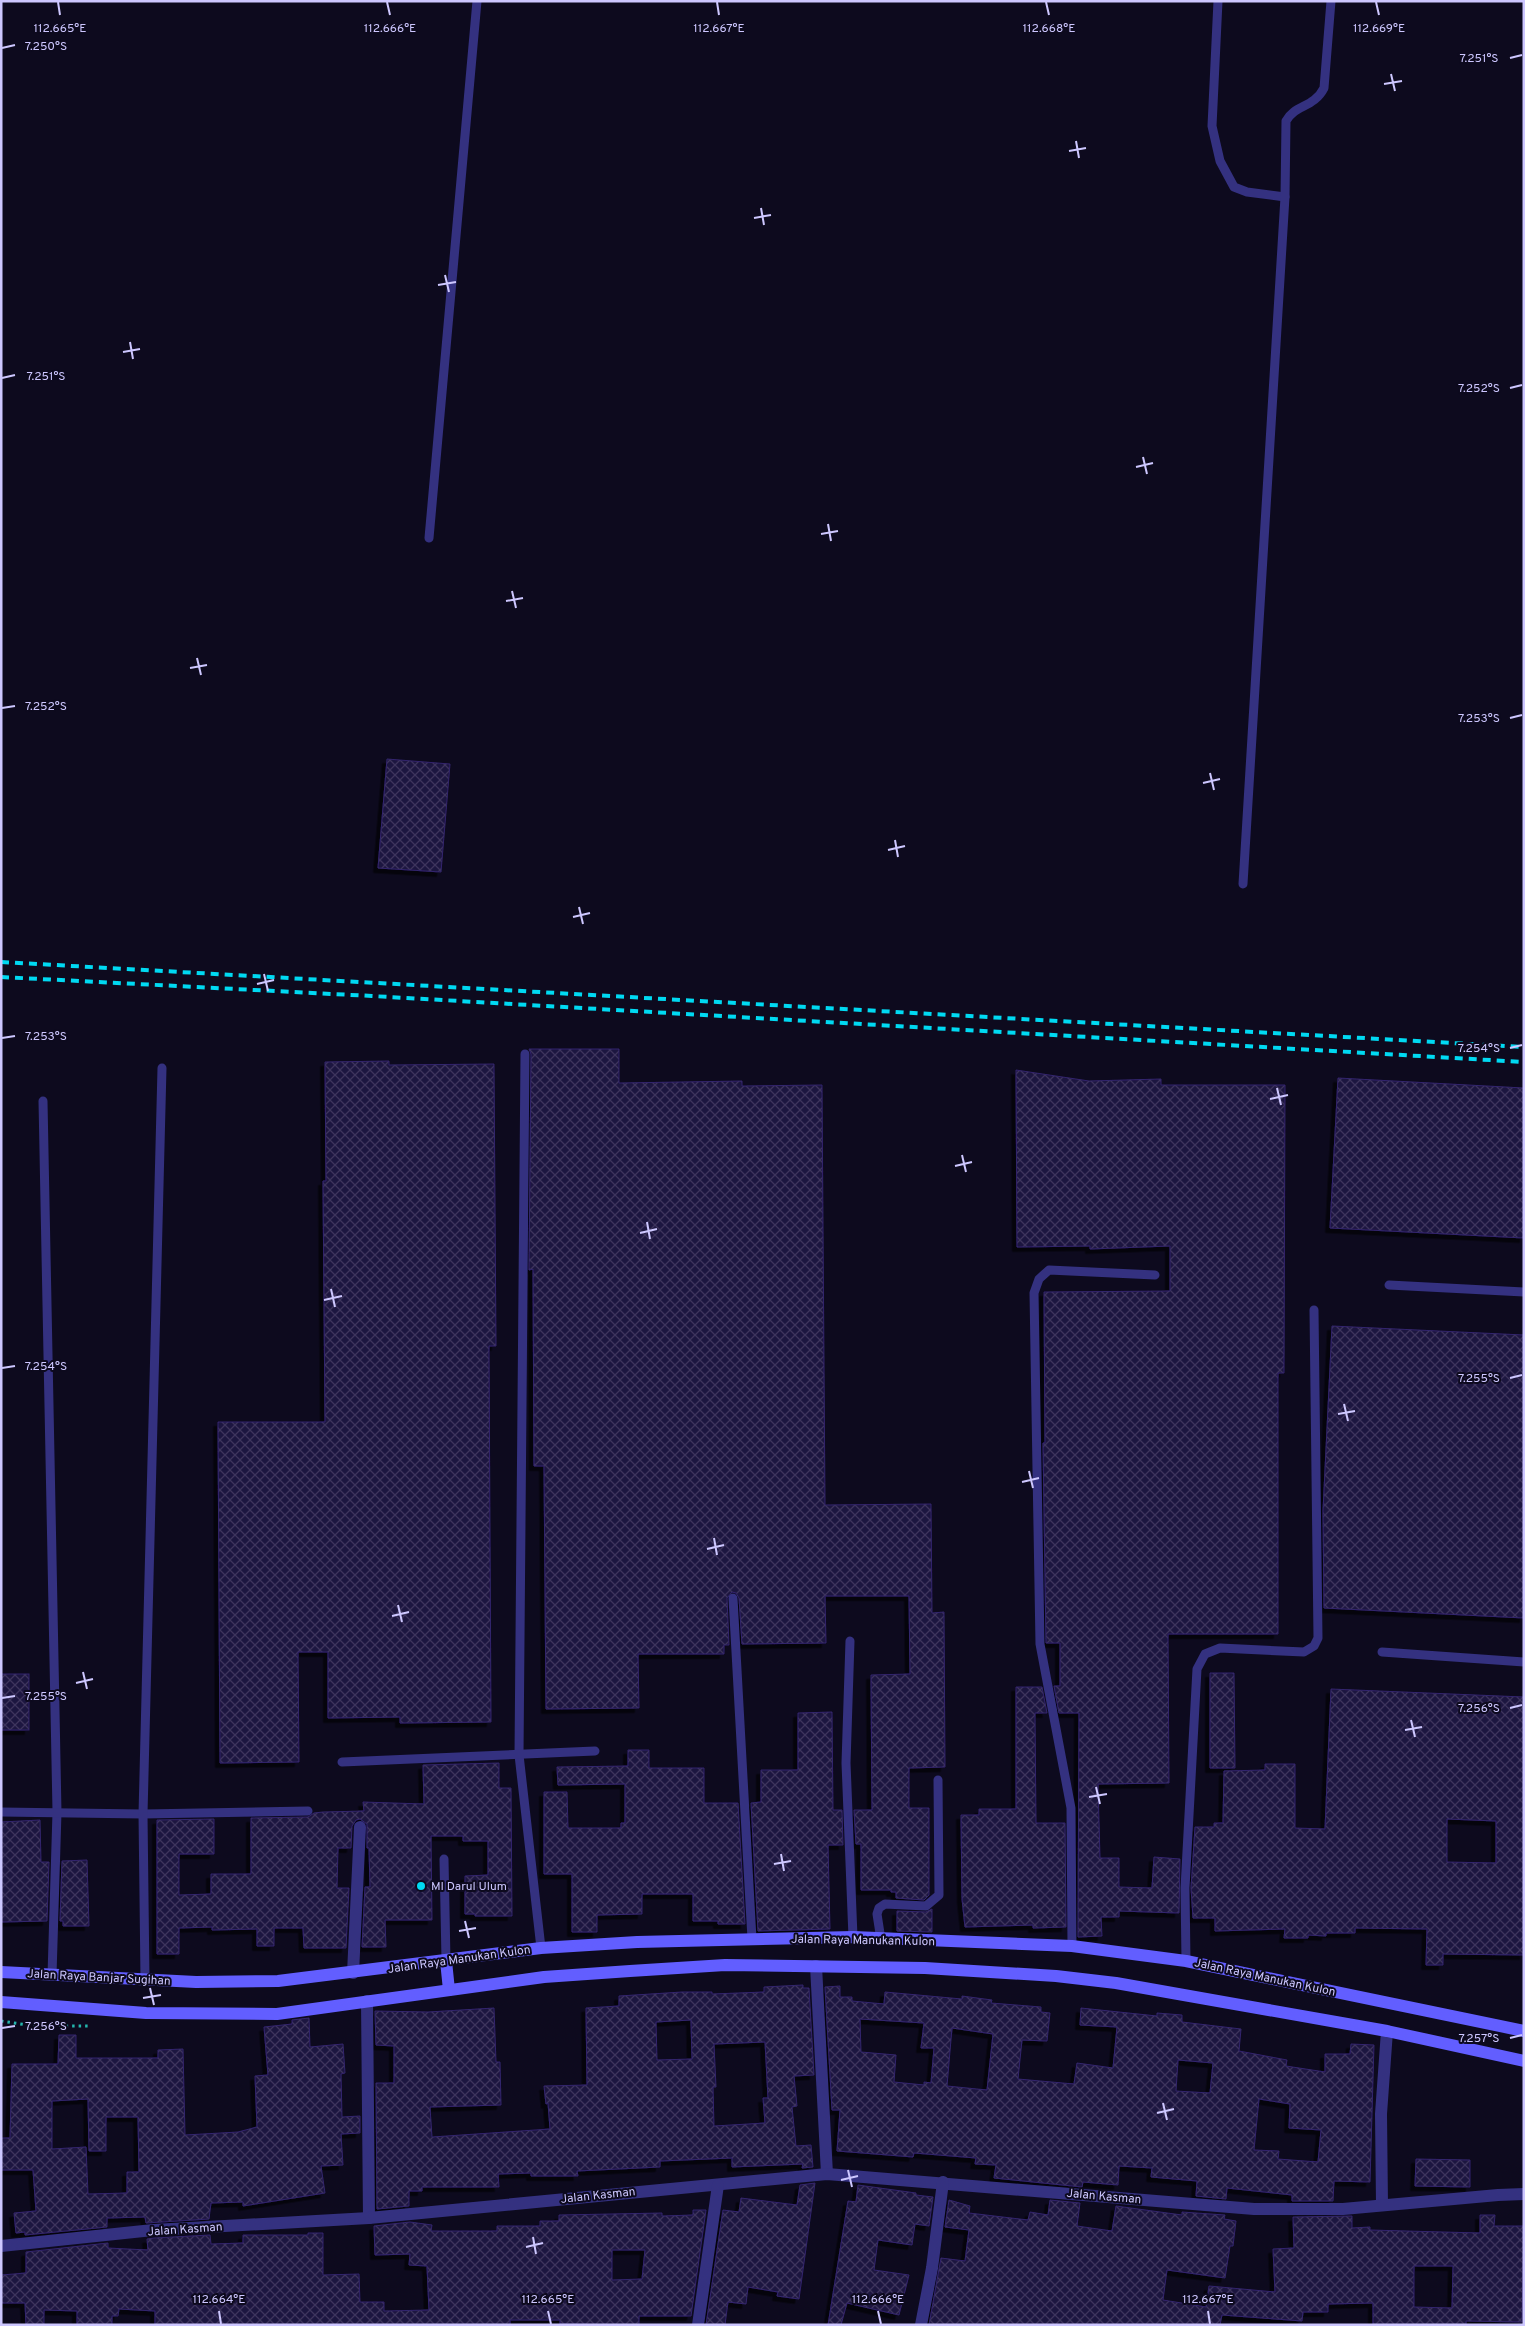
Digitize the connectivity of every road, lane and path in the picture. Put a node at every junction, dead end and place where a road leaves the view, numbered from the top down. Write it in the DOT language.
graph roads {
  1 [pos="477,1"];
  2 [pos="1218,1"];
  3 [pos="1332,1"];
  4 [pos="1284,197"];
  5 [pos="429,538"];
  6 [pos="1243,884"];
  7 [pos="525,1054"];
  8 [pos="162,1068"];
  9 [pos="43,1101"];
  10 [pos="1155,1275"];
  11 [pos="1389,1285"];
  12 [pos="1524,1292"];
  13 [pos="1314,1310"];
  14 [pos="733,1598"];
  15 [pos="850,1641"];
  16 [pos="1382,1652"];
  17 [pos="1524,1662"];
  18 [pos="595,1751"];
  19 [pos="519,1755"];
  20 [pos="342,1762"];
  21 [pos="938,1780"];
  22 [pos="1,1812"];
  23 [pos="57,1812"];
  24 [pos="308,1812"];
  25 [pos="143,1814"];
  26 [pos="360,1827"];
  27 [pos="444,1859"];
  28 [pos="853,1937"];
  29 [pos="752,1939"];
  30 [pos="881,1940"];
  31 [pos="1072,1946"];
  32 [pos="541,1948"];
  33 [pos="446,1961"];
  34 [pos="1186,1961"];
  35 [pos="816,1966"];
  36 [pos="1,1972"];
  37 [pos="353,1973"];
  38 [pos="52,1975"];
  39 [pos="145,1980"];
  40 [pos="196,1982"];
  41 [pos="449,1990"];
  42 [pos="367,2001"];
  43 [pos="1,2002"];
  44 [pos="1387,2031"];
  45 [pos="1524,2031"];
  46 [pos="1524,2061"];
  47 [pos="827,2174"];
  48 [pos="943,2182"];
  49 [pos="718,2185"];
  50 [pos="1524,2194"];
  51 [pos="1382,2205"];
  52 [pos="369,2218"];
  53 [pos="1,2246"];
  54 [pos="698,2325"];
  55 [pos="921,2325"];
  1 -- 5 [label="lane"];
  2 -- 4 [label="lane"];
  3 -- 4 [label="lane"];
  4 -- 6 [label="lane"];
  7 -- 19 [label="lane"];
  8 -- 25 [label="lane"];
  9 -- 23 [label="lane"];
  10 -- 31 [label="lane"];
  11 -- 12 [label="lane"];
  13 -- 34 [label="lane"];
  14 -- 29 [label="lane"];
  15 -- 28 [label="lane"];
  16 -- 17 [label="lane"];
  18 -- 19 [label="lane"];
  19 -- 20 [label="lane"];
  19 -- 32 [label="lane"];
  21 -- 30 [label="lane"];
  22 -- 23 [label="lane"];
  23 -- 25 [label="lane"];
  23 -- 38 [label="lane"];
  24 -- 25 [label="lane"];
  25 -- 39 [label="lane"];
  26 -- 37 [label="street"];
  27 -- 33 [label="lane"];
  28 -- 29 [label="main road, Jalan Raya Manukan Kulon"];
  28 -- 30 [label="main road, Jalan Raya Manukan Kulon"];
  29 -- 32 [label="main road, Jalan Raya Manukan Kulon"];
  30 -- 31 [label="main road, Jalan Raya Manukan Kulon"];
  31 -- 34 [label="main road, Jalan Raya Manukan Kulon"];
  32 -- 33 [label="main road, Jalan Raya Manukan Kulon"];
  33 -- 37 [label="main road, Jalan Raya Manukan Kulon"];
  33 -- 41 [label="main road"];
  34 -- 45 [label="main road, Jalan Raya Manukan Kulon"];
  35 -- 41 [label="main road"];
  35 -- 44 [label="main road"];
  35 -- 47 [label="street"];
  36 -- 38 [label="main road, Jalan Raya Banjar Sugihan"];
  37 -- 40 [label="main road, Jalan Raya Manukan Kulon"];
  38 -- 39 [label="main road, Jalan Raya Banjar Sugihan"];
  39 -- 40 [label="main road, Jalan Raya Banjar Sugihan"];
  41 -- 42 [label="main road"];
  42 -- 43 [label="main road"];
  42 -- 52 [label="street"];
  44 -- 46 [label="main road"];
  44 -- 51 [label="street"];
  47 -- 48 [label="street, Jalan Kasman"];
  47 -- 49 [label="street, Jalan Kasman"];
  48 -- 51 [label="street, Jalan Kasman"];
  48 -- 55 [label="street"];
  49 -- 52 [label="street, Jalan Kasman"];
  49 -- 54 [label="street"];
  50 -- 51 [label="street, Jalan Kasman"];
  52 -- 53 [label="street, Jalan Kasman"];
}
